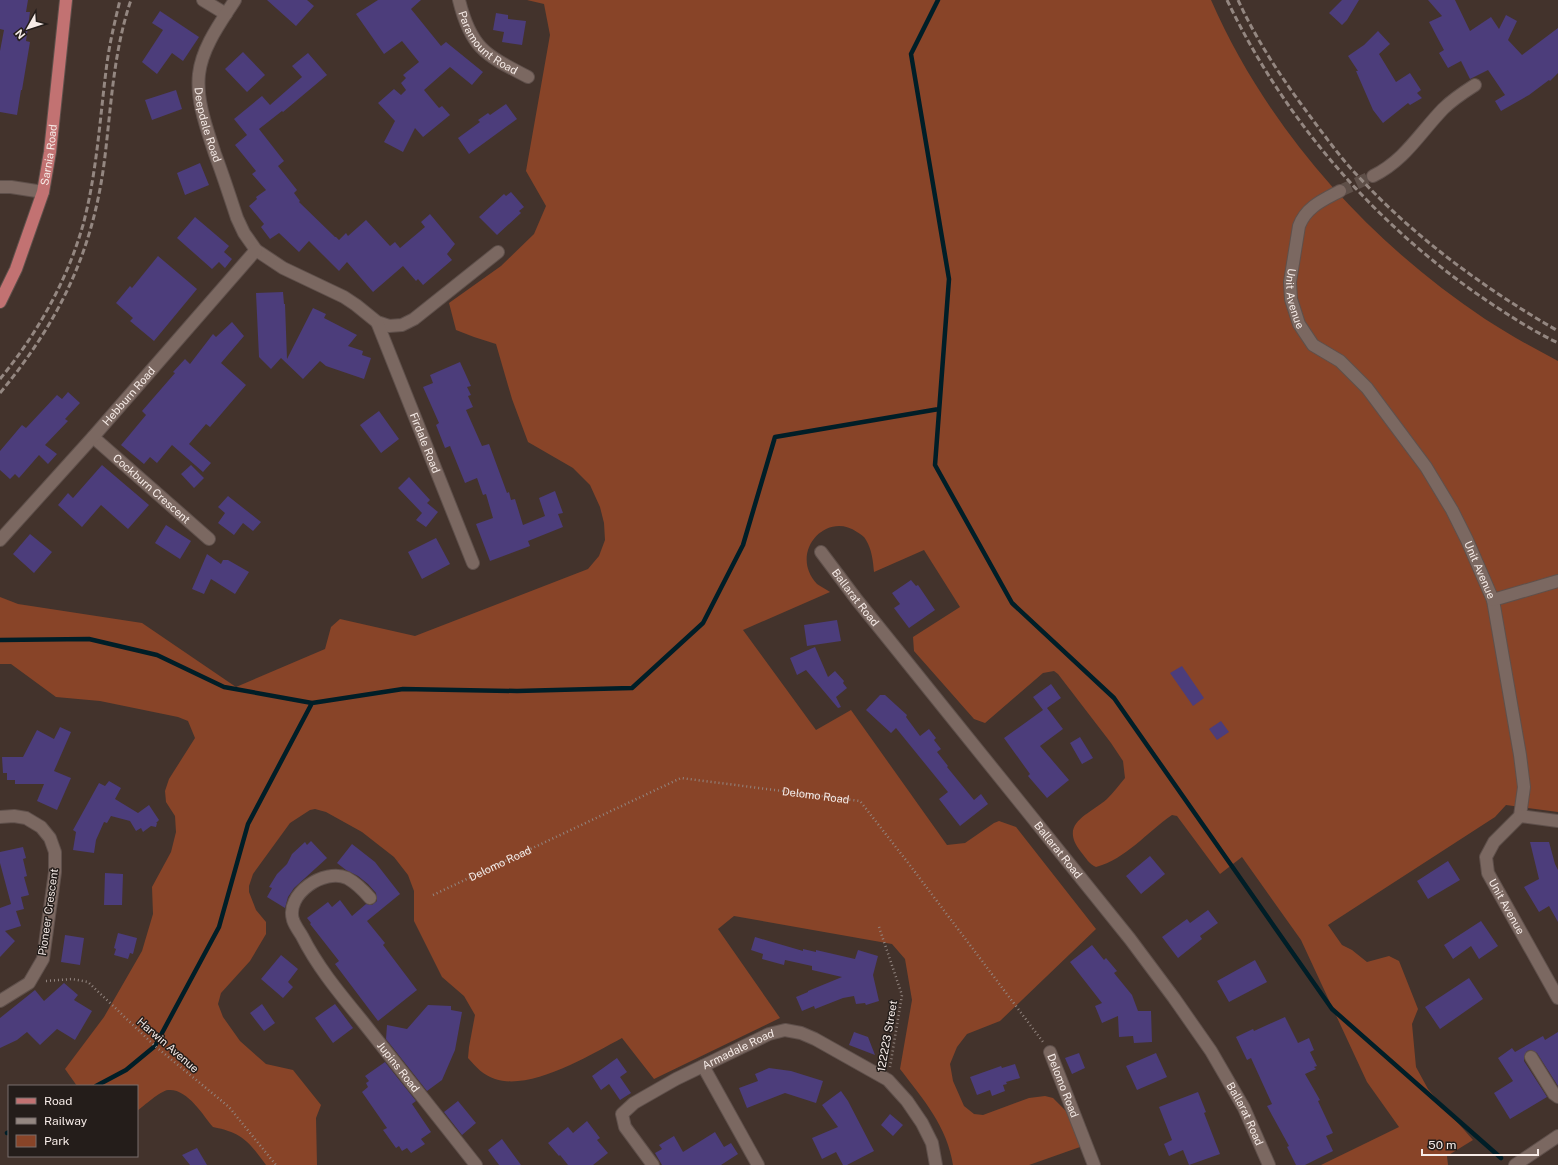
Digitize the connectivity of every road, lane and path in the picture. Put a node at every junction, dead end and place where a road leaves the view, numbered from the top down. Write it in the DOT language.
graph roads {
  1 [pos="66,0"];
  2 [pos="204,0"];
  3 [pos="235,0"];
  4 [pos="459,0"];
  5 [pos="226,14"];
  6 [pos="528,77"];
  7 [pos="1475,85"];
  8 [pos="1373,176"];
  9 [pos="0,187"];
  10 [pos="1340,191"];
  11 [pos="43,192"];
  12 [pos="256,250"];
  13 [pos="498,252"];
  14 [pos="0,302"];
  15 [pos="377,322"];
  16 [pos="93,437"];
  17 [pos="209,539"];
  18 [pos="0,540"];
  19 [pos="821,552"];
  20 [pos="473,563"];
  21 [pos="1558,581"];
  22 [pos="1493,600"];
  23 [pos="1520,816"];
  24 [pos="0,817"];
  25 [pos="1558,821"];
  26 [pos="433,895"];
  27 [pos="370,898"];
  28 [pos="879,927"];
  29 [pos="29,983"];
  30 [pos="1558,998"];
  31 [pos="0,1001"];
  32 [pos="1050,1052"];
  33 [pos="1530,1057"];
  34 [pos="703,1066"];
  35 [pos="888,1080"];
  36 [pos="1558,1097"];
  37 [pos="1558,1136"];
  38 [pos="276,1165"];
  39 [pos="476,1165"];
  40 [pos="653,1165"];
  41 [pos="758,1165"];
  42 [pos="936,1165"];
  43 [pos="1094,1165"];
  44 [pos="1269,1165"];
  45 [pos="1515,1165"];
  1 -- 11 [label="main road, Sarnia Road"];
  2 -- 5 [label="street"];
  3 -- 5 [label="street, Deepdale Road"];
  4 -- 6 [label="street, Paramount Road"];
  5 -- 12 [label="street, Deepdale Road"];
  7 -- 8 [label="street"];
  9 -- 11 [label="street"];
  10 -- 22 [label="street, Unit Avenue"];
  11 -- 14 [label="main road, Sarnia Road"];
  12 -- 15 [label="street, Firdale Road"];
  12 -- 16 [label="street, Hebburn Road"];
  13 -- 15 [label="street"];
  15 -- 20 [label="street, Firdale Road"];
  16 -- 17 [label="street, Cockburn Crescent"];
  16 -- 18 [label="street, Hebburn Road"];
  19 -- 44 [label="street, Ballarat Road"];
  21 -- 22 [label="street"];
  22 -- 23 [label="street, Unit Avenue"];
  23 -- 25 [label="street"];
  23 -- 30 [label="street, Unit Avenue"];
  24 -- 29 [label="street, Pioneer Crescent"];
  26 -- 32 [label="path, Delomo Road"];
  27 -- 39 [label="street, Jupins Road"];
  28 -- 35 [label="path, 122223 Street"];
  29 -- 31 [label="street, Pioneer Crescent"];
  29 -- 38 [label="path, Harwin Avenue"];
  32 -- 43 [label="street, Delomo Road"];
  33 -- 36 [label="street"];
  34 -- 35 [label="street, Armadale Road"];
  34 -- 40 [label="street, Armadale Road"];
  34 -- 41 [label="street"];
  35 -- 42 [label="street, Armadale Road"];
  37 -- 45 [label="street"];
}
